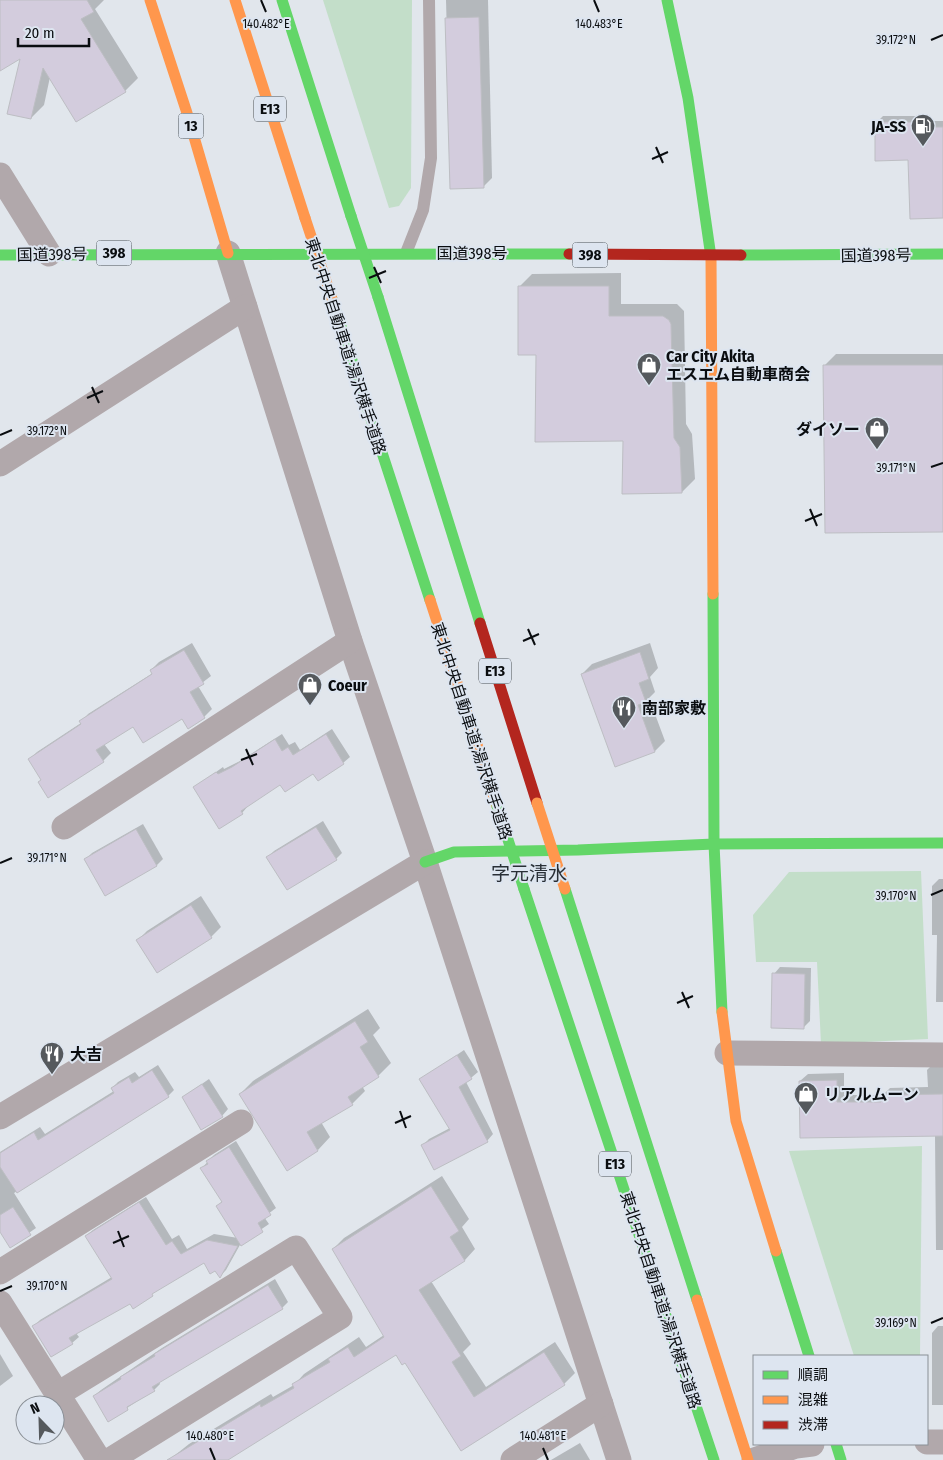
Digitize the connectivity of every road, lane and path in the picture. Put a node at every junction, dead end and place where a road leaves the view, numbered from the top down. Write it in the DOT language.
graph roads {
  1 [pos="150,0"];
  2 [pos="235,0"];
  3 [pos="282,0"];
  4 [pos="429,0"];
  5 [pos="667,0"];
  6 [pos="0,175"];
  7 [pos="228,253"];
  8 [pos="406,253"];
  9 [pos="49,254"];
  10 [pos="943,254"];
  11 [pos="0,255"];
  12 [pos="711,257"];
  13 [pos="245,307"];
  14 [pos="0,464"];
  15 [pos="350,641"];
  16 [pos="64,827"];
  17 [pos="943,843"];
  18 [pos="714,844"];
  19 [pos="425,862"];
  20 [pos="727,1053"];
  21 [pos="943,1055"];
  22 [pos="0,1117"];
  23 [pos="240,1122"];
  24 [pos="0,1272"];
  25 [pos="3,1317"];
  26 [pos="809,1355"];
  27 [pos="58,1394"];
  28 [pos="601,1404"];
  29 [pos="928,1442"];
  30 [pos="943,1442"];
  31 [pos="804,1445"];
  32 [pos="836,1445"];
  33 [pos="99,1460"];
  34 [pos="110,1460"];
  35 [pos="513,1460"];
  36 [pos="619,1460"];
  37 [pos="714,1460"];
  38 [pos="748,1460"];
  39 [pos="754,1460"];
  40 [pos="841,1460"];
  1 -- 7 [label="main road, 13"];
  2 -- 37 [label="main road, 東北中央自動車道;湯沢横手道路 / E13, bridge"];
  3 -- 38 [label="main road, 東北中央自動車道;湯沢横手道路 / E13, bridge"];
  4 -- 8 [label="lane"];
  5 -- 12 [label="main road"];
  6 -- 9 [label="street"];
  7 -- 8 [label="main road, 国道398号 / 398"];
  7 -- 9 [label="main road, 国道398号 / 398"];
  7 -- 13 [label="street"];
  8 -- 12 [label="main road, 国道398号 / 398"];
  9 -- 11 [label="main road, 国道398号 / 398"];
  10 -- 12 [label="main road, 国道398号 / 398"];
  12 -- 18 [label="main road"];
  13 -- 14 [label="street"];
  13 -- 15 [label="street"];
  15 -- 16 [label="street"];
  15 -- 19 [label="street"];
  17 -- 18 [label="main road"];
  18 -- 19 [label="main road"];
  18 -- 20 [label="main road"];
  19 -- 22 [label="street"];
  19 -- 28 [label="street"];
  20 -- 21 [label="street"];
  20 -- 26 [label="main road"];
  23 -- 24 [label="street"];
  25 -- 27 [label="street"];
  27 -- 33 [label="street"];
  27 -- 34 [label="street"];
  28 -- 35 [label="street"];
  28 -- 36 [label="street"];
  29 -- 30 [label="street"];
  31 -- 39 [label="street"];
  32 -- 40 [label="main road"];
}
